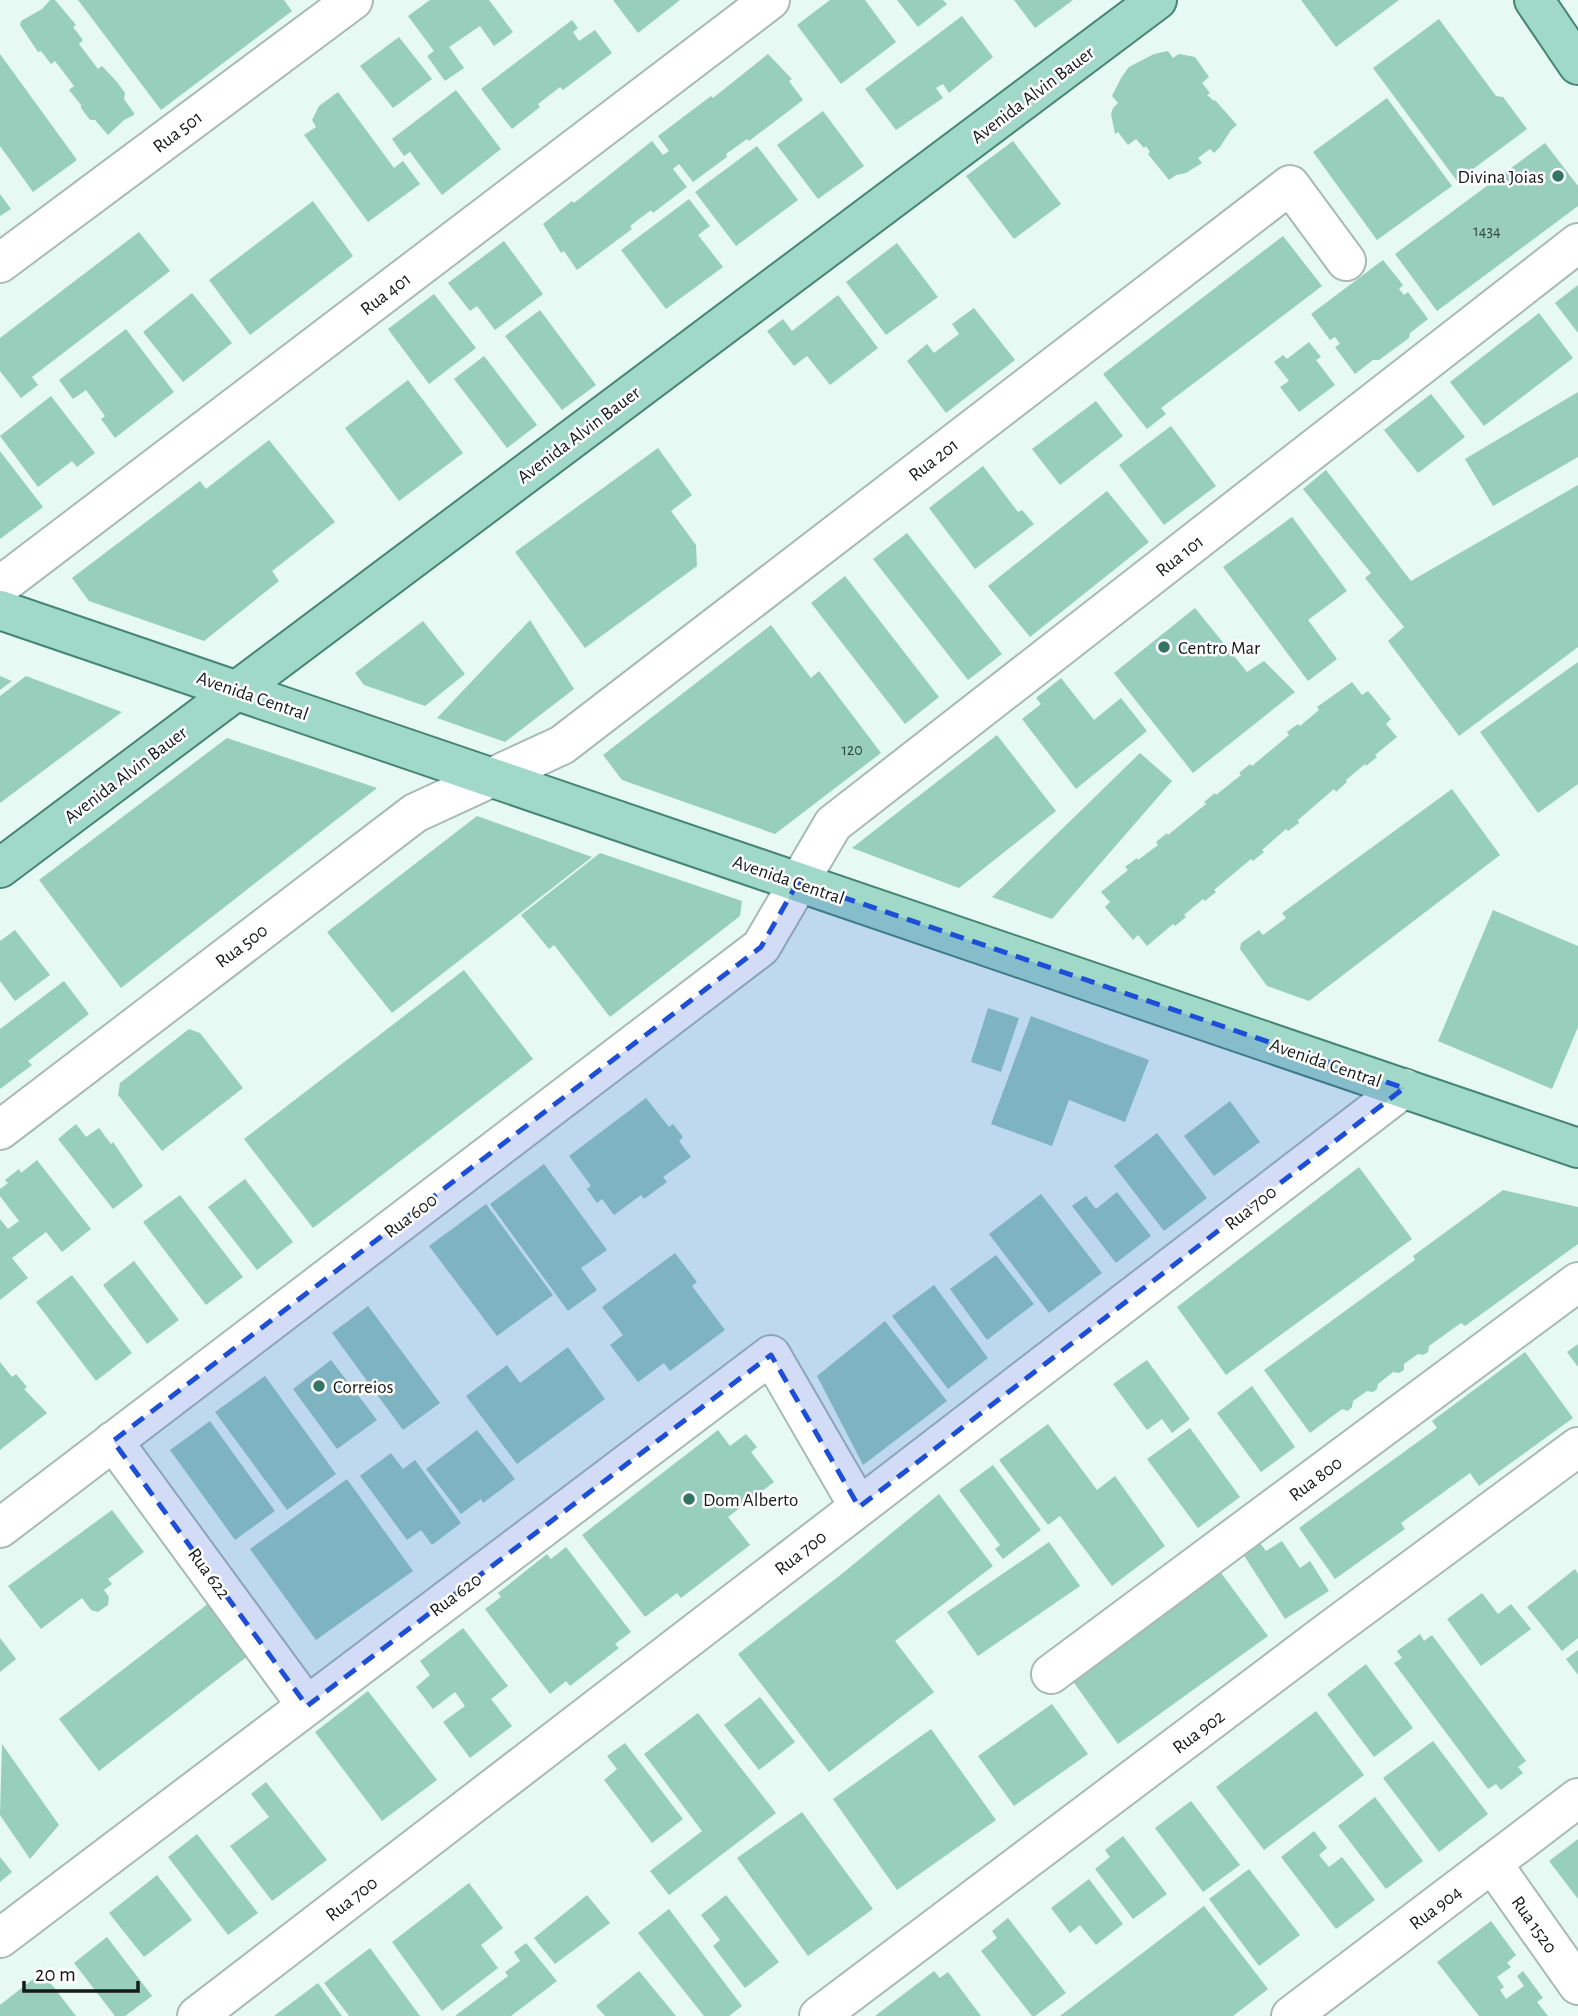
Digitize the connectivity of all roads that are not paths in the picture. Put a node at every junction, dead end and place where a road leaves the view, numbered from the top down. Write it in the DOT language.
graph roads {
  1 [pos="354,0"];
  2 [pos="770,0"];
  3 [pos="1157,0"];
  4 [pos="1534,0"];
  5 [pos="1578,65"];
  6 [pos="1578,243"];
  7 [pos="1346,261"];
  8 [pos="0,263"];
  9 [pos="0,586"];
  10 [pos="0,610"];
  11 [pos="236,690"];
  12 [pos="492,777"];
  13 [pos="0,868"];
  14 [pos="798,882"];
  15 [pos="1404,1088"];
  16 [pos="0,1130"];
  17 [pos="1578,1148"];
  18 [pos="1578,1282"];
  19 [pos="113,1441"];
  20 [pos="1578,1447"];
  21 [pos="859,1507"];
  22 [pos="0,1528"];
  23 [pos="1051,1674"];
  24 [pos="307,1706"];
  25 [pos="1578,1798"];
  26 [pos="1492,1863"];
  27 [pos="0,1938"];
  28 [pos="1578,1984"];
  29 [pos="197,2016"];
  30 [pos="819,2016"];
  31 [pos="1292,2016"];
  1 -- 8 [label="street, Rua 501"];
  2 -- 9 [label="street, Rua 401"];
  3 -- 11 [label="main road, Avenida Alvin Bauer"];
  4 -- 5 [label="main road"];
  6 -- 14 [label="street, Rua 101"];
  7 -- 12 [label="street, Rua 201"];
  10 -- 11 [label="main road, Avenida Central"];
  11 -- 12 [label="main road, Avenida Central"];
  11 -- 13 [label="main road, Avenida Alvin Bauer"];
  12 -- 14 [label="main road, Avenida Central"];
  12 -- 16 [label="street, Rua 500"];
  14 -- 15 [label="main road, Avenida Central"];
  14 -- 19 [label="street, Rua 600"];
  15 -- 17 [label="main road, Avenida Central"];
  15 -- 21 [label="street, Rua 700"];
  18 -- 23 [label="street, Rua 800"];
  19 -- 22 [label="street, Rua 600"];
  19 -- 24 [label="street, Rua 622"];
  20 -- 30 [label="street, Rua 902"];
  21 -- 24 [label="street, Rua 620"];
  21 -- 29 [label="street, Rua 700"];
  24 -- 27 [label="street, Rua 620"];
  25 -- 26 [label="street, Rua 904"];
  26 -- 28 [label="street, Rua 1520"];
  26 -- 31 [label="street, Rua 904"];
}
